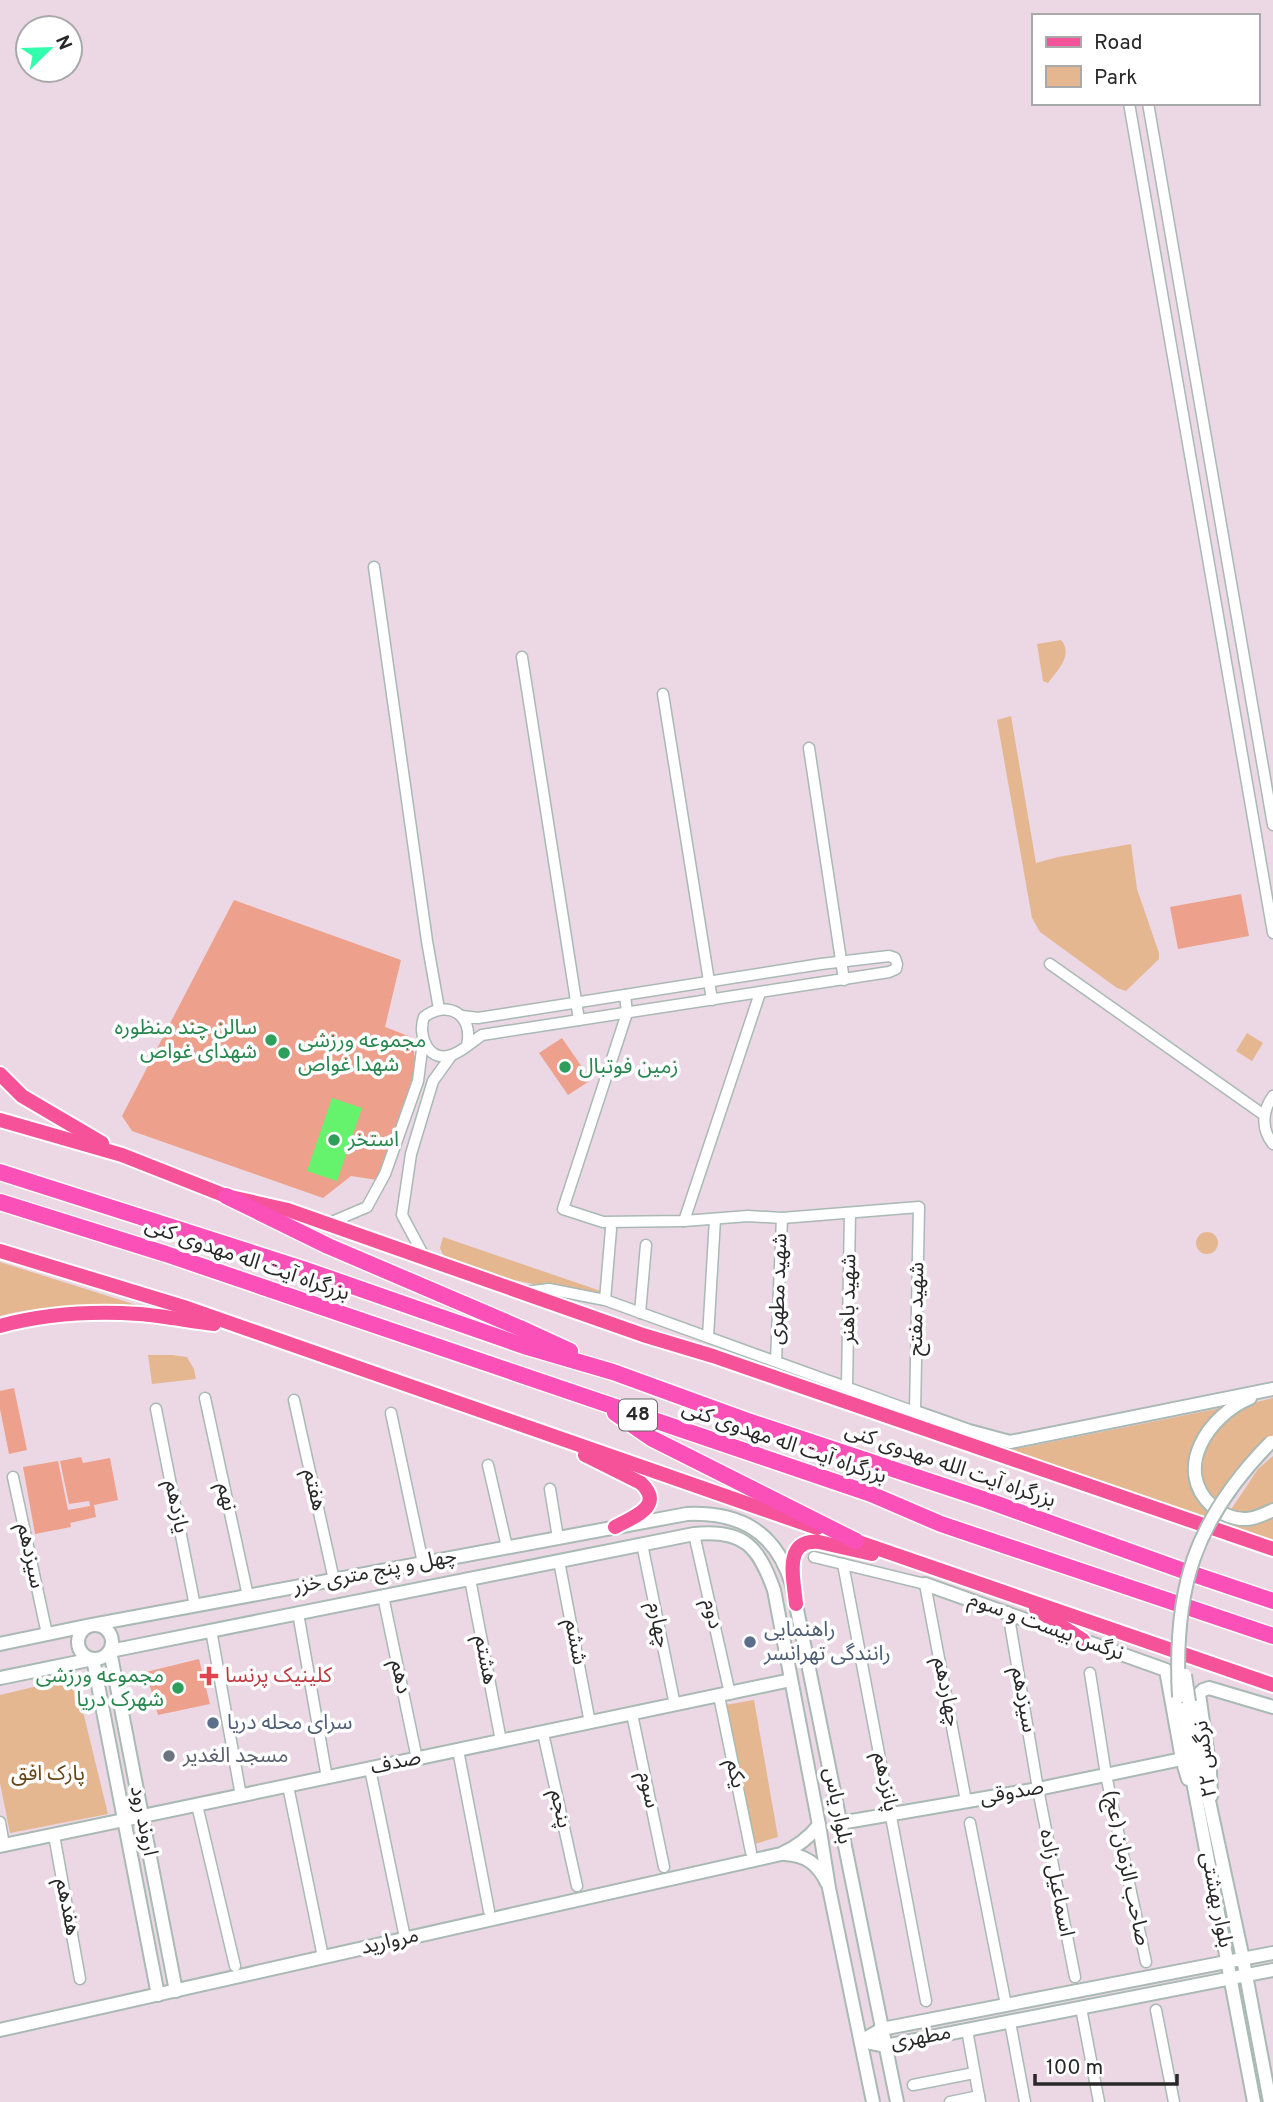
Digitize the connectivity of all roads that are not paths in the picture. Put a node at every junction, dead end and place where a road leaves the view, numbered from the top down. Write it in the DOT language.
graph roads {
  1 [pos="1129,105"];
  2 [pos="1148,105"];
  3 [pos="374,567"];
  4 [pos="522,657"];
  5 [pos="663,694"];
  6 [pos="809,748"];
  7 [pos="1273,825"];
  8 [pos="1273,933"];
  9 [pos="841,961"];
  10 [pos="1050,964"];
  11 [pos="844,980"];
  12 [pos="708,982"];
  13 [pos="760,993"];
  14 [pos="625,995"];
  15 [pos="712,1000"];
  16 [pos="576,1002"];
  17 [pos="439,1009"];
  18 [pos="627,1013"];
  19 [pos="462,1016"];
  20 [pos="579,1020"];
  21 [pos="423,1041"];
  22 [pos="467,1045"];
  23 [pos="451,1056"];
  24 [pos="0,1074"];
  25 [pos="1273,1096"];
  26 [pos="1264,1115"];
  27 [pos="0,1120"];
  28 [pos="1273,1144"];
  29 [pos="122,1154"];
  30 [pos="0,1172"];
  31 [pos="226,1196"];
  32 [pos="0,1202"];
  33 [pos="850,1213"];
  34 [pos="782,1218"];
  35 [pos="715,1219"];
  36 [pos="684,1221"];
  37 [pos="327,1224"];
  38 [pos="611,1229"];
  39 [pos="646,1245"];
  40 [pos="0,1251"];
  41 [pos="425,1258"];
  42 [pos="523,1292"];
  43 [pos="605,1300"];
  44 [pos="640,1313"];
  45 [pos="0,1326"];
  46 [pos="237,1327"];
  47 [pos="708,1337"];
  48 [pos="776,1361"];
  49 [pos="613,1372"];
  50 [pos="847,1386"];
  51 [pos="1273,1389"];
  52 [pos="205,1398"];
  53 [pos="294,1400"];
  54 [pos="595,1400"];
  55 [pos="156,1409"];
  56 [pos="915,1412"];
  57 [pos="391,1413"];
  58 [pos="946,1423"];
  59 [pos="528,1427"];
  60 [pos="920,1428"];
  61 [pos="1272,1445"];
  62 [pos="970,1446"];
  63 [pos="488,1465"];
  64 [pos="13,1477"];
  65 [pos="550,1489"];
  66 [pos="1273,1510"];
  67 [pos="749,1525"];
  68 [pos="615,1527"];
  69 [pos="694,1534"];
  70 [pos="558,1538"];
  71 [pos="739,1538"];
  72 [pos="856,1541"];
  73 [pos="642,1544"];
  74 [pos="507,1548"];
  75 [pos="1273,1549"];
  76 [pos="814,1557"];
  77 [pos="913,1560"];
  78 [pos="559,1561"];
  79 [pos="423,1563"];
  80 [pos="843,1564"];
  81 [pos="470,1578"];
  82 [pos="334,1580"];
  83 [pos="925,1584"];
  84 [pos="792,1585"];
  85 [pos="774,1590"];
  86 [pos="248,1596"];
  87 [pos="383,1596"];
  88 [pos="1017,1597"];
  89 [pos="1273,1601"];
  90 [pos="796,1604"];
  91 [pos="195,1606"];
  92 [pos="1008,1612"];
  93 [pos="299,1613"];
  94 [pos="91,1625"];
  95 [pos="211,1630"];
  96 [pos="47,1634"];
  97 [pos="1273,1636"];
  98 [pos="1083,1640"];
  99 [pos="0,1644"];
  100 [pos="110,1651"];
  101 [pos="93,1659"];
  102 [pos="1090,1673"];
  103 [pos="0,1678"];
  104 [pos="791,1681"];
  105 [pos="1273,1685"];
  106 [pos="724,1695"];
  107 [pos="1184,1700"];
  108 [pos="675,1705"];
  109 [pos="1273,1707"];
  110 [pos="632,1714"];
  111 [pos="590,1723"];
  112 [pos="543,1733"];
  113 [pos="501,1741"];
  114 [pos="458,1751"];
  115 [pos="417,1759"];
  116 [pos="1182,1759"];
  117 [pos="370,1769"];
  118 [pos="1106,1774"];
  119 [pos="327,1778"];
  120 [pos="288,1786"];
  121 [pos="1038,1788"];
  122 [pos="241,1796"];
  123 [pos="966,1801"];
  124 [pos="197,1805"];
  125 [pos="892,1814"];
  126 [pos="142,1816"];
  127 [pos="1212,1818"];
  128 [pos="124,1820"];
  129 [pos="0,1822"];
  130 [pos="840,1823"];
  131 [pos="971,1823"];
  132 [pos="819,1825"];
  133 [pos="54,1835"];
  134 [pos="1205,1842"];
  135 [pos="2,1846"];
  136 [pos="751,1852"];
  137 [pos="781,1854"];
  138 [pos="664,1867"];
  139 [pos="577,1886"];
  140 [pos="829,1888"];
  141 [pos="489,1911"];
  142 [pos="404,1933"];
  143 [pos="322,1952"];
  144 [pos="1273,1953"];
  145 [pos="1243,1959"];
  146 [pos="1146,1962"];
  147 [pos="1228,1962"];
  148 [pos="234,1966"];
  149 [pos="1273,1970"];
  150 [pos="1246,1976"];
  151 [pos="1075,1978"];
  152 [pos="80,1979"];
  153 [pos="1231,1979"];
  154 [pos="176,1990"];
  155 [pos="158,1995"];
  156 [pos="926,2001"];
  157 [pos="1006,2005"];
  158 [pos="1081,2008"];
  159 [pos="1156,2010"];
  160 [pos="1010,2022"];
  161 [pos="882,2029"];
  162 [pos="0,2030"];
  163 [pos="967,2030"];
  164 [pos="861,2041"];
  165 [pos="886,2046"];
  166 [pos="974,2073"];
  167 [pos="913,2085"];
  168 [pos="979,2099"];
  169 [pos="873,2102"];
  170 [pos="897,2102"];
  171 [pos="950,2102"];
  172 [pos="1025,2102"];
  173 [pos="1099,2102"];
  174 [pos="1174,2102"];
  175 [pos="1255,2102"];
  176 [pos="1270,2102"];
  1 -- 8 [label="street"];
  2 -- 7 [label="street"];
  3 -- 17 [label="street"];
  4 -- 16 [label="street"];
  5 -- 12 [label="street"];
  6 -- 9 [label="street"];
  9 -- 11 [label="street"];
  9 -- 11 [label="street"];
  9 -- 12 [label="street"];
  10 -- 26 [label="street"];
  11 -- 13 [label="street"];
  12 -- 14 [label="street"];
  12 -- 15 [label="street"];
  13 -- 15 [label="street"];
  13 -- 36 [label="street"];
  14 -- 16 [label="street"];
  14 -- 18 [label="street"];
  15 -- 18 [label="street"];
  16 -- 19 [label="street"];
  16 -- 20 [label="street"];
  17 -- 19 [label="street"];
  17 -- 21 [label="street"];
  18 -- 20 [label="street"];
  18 -- 36 [label="street"];
  19 -- 22 [label="street"];
  20 -- 22 [label="street"];
  21 -- 23 [label="street"];
  21 -- 37 [label="street"];
  22 -- 23 [label="street"];
  23 -- 41 [label="street"];
  24 -- 29 [label="main road"];
  25 -- 26 [label="street"];
  26 -- 28 [label="street"];
  27 -- 29 [label="main road"];
  29 -- 31 [label="main road"];
  30 -- 49 [label="highway, بزرگراه آیت اله مهدوی کنی / 48"];
  31 -- 37 [label="main road"];
  31 -- 49 [label="highway"];
  32 -- 54 [label="highway, بزرگراه آیت اله مهدوی کنی / 48"];
  33 -- 34 [label="street"];
  33 -- 50 [label="street, شهید باهنر"];
  33 -- 56 [label="street, شهید مفتح"];
  34 -- 36 [label="street"];
  34 -- 48 [label="street, شهید مطهری"];
  35 -- 47 [label="street"];
  37 -- 41 [label="main road"];
  38 -- 43 [label="street"];
  39 -- 44 [label="street"];
  40 -- 46 [label="main road"];
  41 -- 42 [label="main road"];
  42 -- 43 [label="street"];
  42 -- 60 [label="main road"];
  43 -- 44 [label="street"];
  44 -- 47 [label="street"];
  45 -- 46 [label="main road"];
  46 -- 59 [label="main road"];
  47 -- 48 [label="street"];
  48 -- 50 [label="street"];
  49 -- 89 [label="highway, بزرگراه آیت الله مهدوی کنی / 48"];
  50 -- 56 [label="street"];
  51 -- 58 [label="main road"];
  51 -- 66 [label="main road"];
  52 -- 86 [label="street, نهم"];
  53 -- 82 [label="street, هفتم"];
  54 -- 72 [label="highway"];
  54 -- 97 [label="highway, بزرگراه آیت اله مهدوی کنی / 48"];
  55 -- 91 [label="street, یازدهم"];
  56 -- 58 [label="main road"];
  57 -- 79 [label="street"];
  58 -- 60 [label="main road"];
  58 -- 62 [label="main road"];
  59 -- 68 [label="main road"];
  59 -- 72 [label="main road"];
  60 -- 62 [label="main road"];
  61 -- 107 [label="main road, bridge"];
  62 -- 75 [label="main road"];
  63 -- 74 [label="street"];
  64 -- 96 [label="street, سیزدهم"];
  65 -- 70 [label="street"];
  67 -- 68 [label="main road, چهل و پنج متری خزر"];
  67 -- 84 [label="main road, بلوار یاس"];
  68 -- 70 [label="main road, چهل و پنج متری خزر"];
  69 -- 71 [label="main road, چهل و پنج متری خزر"];
  69 -- 73 [label="main road, چهل و پنج متری خزر"];
  69 -- 106 [label="street, دوم"];
  70 -- 74 [label="main road, چهل و پنج متری خزر"];
  71 -- 85 [label="main road, بلوار یاس"];
  72 -- 77 [label="main road"];
  73 -- 78 [label="main road, چهل و پنج متری خزر"];
  73 -- 108 [label="street, چهارم"];
  74 -- 79 [label="main road, چهل و پنج متری خزر"];
  76 -- 80 [label="street"];
  77 -- 88 [label="main road"];
  77 -- 90 [label="main road"];
  78 -- 81 [label="main road, چهل و پنج متری خزر"];
  78 -- 111 [label="street, ششم"];
  79 -- 82 [label="main road, چهل و پنج متری خزر"];
  80 -- 83 [label="street"];
  80 -- 125 [label="street, پانزدهم"];
  81 -- 87 [label="main road, چهل و پنج متری خزر"];
  81 -- 113 [label="street, هشتم"];
  82 -- 86 [label="main road, چهل و پنج متری خزر"];
  83 -- 92 [label="main road, نرگس بیست و سوم"];
  83 -- 123 [label="street, چهاردهم"];
  84 -- 85 [label="main road"];
  84 -- 90 [label="main road, بلوار یاس"];
  85 -- 104 [label="main road, بلوار یاس"];
  86 -- 91 [label="main road, چهل و پنج متری خزر"];
  87 -- 93 [label="main road, چهل و پنج متری خزر"];
  87 -- 115 [label="street, دهم"];
  88 -- 98 [label="main road"];
  88 -- 105 [label="main road"];
  90 -- 130 [label="main road, بلوار یاس"];
  91 -- 94 [label="main road, چهل و پنج متری خزر"];
  92 -- 98 [label="main road, نرگس بیست و سوم"];
  92 -- 121 [label="street, سیزدهم"];
  93 -- 95 [label="main road, چهل و پنج متری خزر"];
  93 -- 119 [label="street"];
  94 -- 96 [label="main road, چهل و پنج متری خزر"];
  94 -- 100 [label="main road"];
  94 -- 101 [label="main road"];
  95 -- 100 [label="main road, چهل و پنج متری خزر"];
  95 -- 122 [label="street"];
  96 -- 99 [label="main road, چهل و پنج متری خزر"];
  98 -- 116 [label="main road, نرگس بیست و سوم"];
  100 -- 101 [label="main road"];
  100 -- 126 [label="main road, اروند رود"];
  101 -- 103 [label="main road"];
  101 -- 128 [label="main road, اروند رود"];
  102 -- 118 [label="street, صاحب الزمان (عج)"];
  104 -- 106 [label="main road, صدف"];
  104 -- 132 [label="main road, بلوار یاس"];
  106 -- 108 [label="main road, صدف"];
  106 -- 136 [label="street, یکم"];
  107 -- 127 [label="main road, بلوار بهشتی"];
  107 -- 134 [label="main road, بلوار بهشتی"];
  108 -- 110 [label="main road, صدف"];
  109 -- 127 [label="main road, نرگس ۲۲"];
  110 -- 111 [label="main road, صدف"];
  110 -- 138 [label="street, سوم"];
  111 -- 112 [label="main road, صدف"];
  112 -- 113 [label="main road, صدف"];
  112 -- 139 [label="street, پنجم"];
  113 -- 114 [label="main road, صدف"];
  114 -- 115 [label="main road, صدف"];
  114 -- 141 [label="street"];
  115 -- 117 [label="main road, صدف"];
  116 -- 118 [label="main road, صدوقی"];
  116 -- 134 [label="main road"];
  117 -- 119 [label="main road, صدف"];
  117 -- 142 [label="street"];
  118 -- 121 [label="main road, صدوقی"];
  118 -- 146 [label="street, صاحب الزمان (عج)"];
  119 -- 120 [label="main road, صدف"];
  120 -- 122 [label="main road, صدف"];
  120 -- 143 [label="street"];
  121 -- 123 [label="main road, صدوقی"];
  121 -- 151 [label="street, اسماعیل زاده"];
  122 -- 124 [label="main road, صدف"];
  123 -- 125 [label="main road, صدوقی"];
  124 -- 126 [label="main road, صدف"];
  124 -- 148 [label="street"];
  125 -- 130 [label="main road, صدوقی"];
  125 -- 156 [label="street, پانزدهم"];
  126 -- 128 [label="main road, صدف"];
  126 -- 154 [label="main road, اروند رود"];
  127 -- 145 [label="main road, بلوار بهشتی"];
  128 -- 133 [label="main road, صدف"];
  128 -- 155 [label="main road, اروند رود"];
  129 -- 135 [label="street"];
  130 -- 161 [label="main road, بلوار یاس"];
  131 -- 157 [label="street"];
  132 -- 137 [label="main road"];
  132 -- 140 [label="main road, بلوار یاس"];
  133 -- 135 [label="main road, صدف"];
  133 -- 152 [label="street, هفدهم"];
  134 -- 147 [label="main road, بلوار بهشتی"];
  137 -- 140 [label="main road"];
  137 -- 154 [label="main road, مروارید"];
  140 -- 164 [label="main road, بلوار یاس"];
  144 -- 145 [label="main road, مطهری"];
  145 -- 147 [label="main road, مطهری"];
  145 -- 150 [label="main road, بلوار بهشتی"];
  147 -- 153 [label="main road, بلوار بهشتی"];
  147 -- 157 [label="main road, مطهری"];
  149 -- 150 [label="main road, مطهری"];
  150 -- 153 [label="main road, مطهری"];
  150 -- 176 [label="main road, بلوار بهشتی"];
  153 -- 158 [label="main road, مطهری"];
  153 -- 175 [label="main road, بلوار بهشتی"];
  154 -- 155 [label="main road, مروارید"];
  155 -- 162 [label="main road, مروارید"];
  157 -- 161 [label="main road, مطهری"];
  158 -- 160 [label="main road, مطهری"];
  158 -- 173 [label="street"];
  159 -- 174 [label="street"];
  160 -- 163 [label="main road, مطهری"];
  160 -- 172 [label="street"];
  161 -- 164 [label="main road, مطهری"];
  161 -- 165 [label="main road, بلوار یاس"];
  163 -- 165 [label="main road, مطهری"];
  163 -- 166 [label="street"];
  164 -- 165 [label="main road, مطهری"];
  164 -- 169 [label="main road, بلوار یاس"];
  165 -- 170 [label="main road, بلوار یاس"];
  166 -- 167 [label="street"];
  166 -- 168 [label="street"];
  168 -- 171 [label="street"];
}
